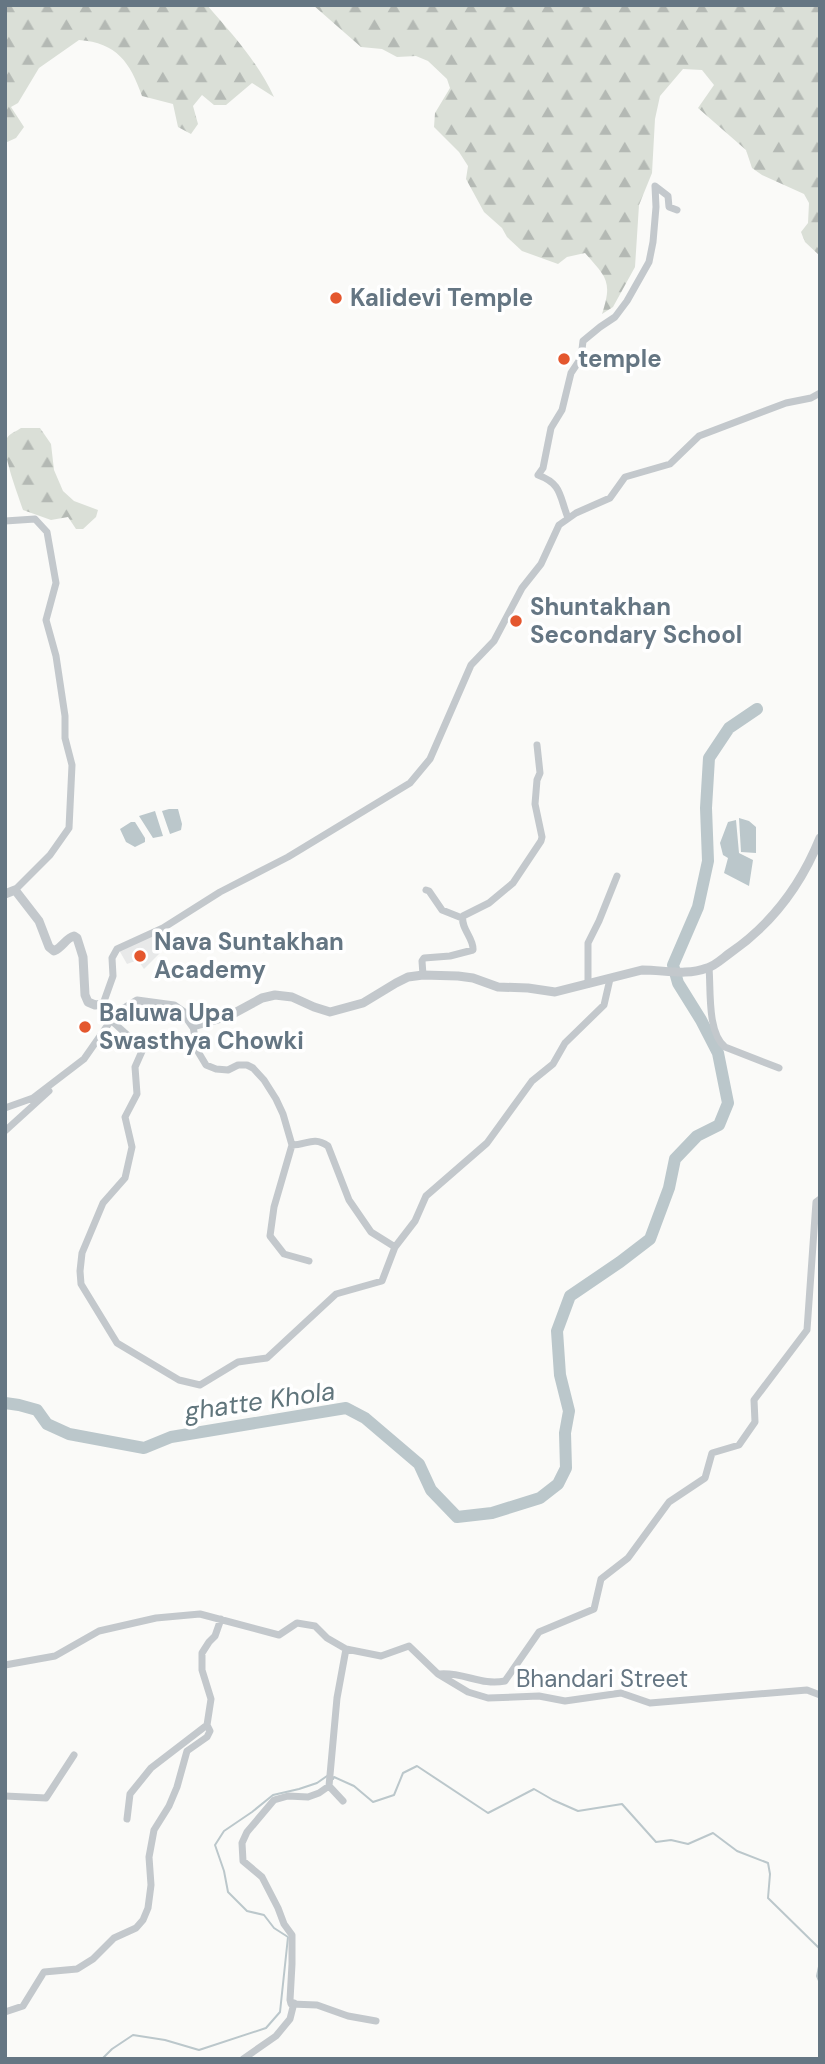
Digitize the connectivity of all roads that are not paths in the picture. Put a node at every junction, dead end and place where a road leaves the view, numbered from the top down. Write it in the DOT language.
graph roads {
  1 [pos="677,210"];
  2 [pos="820,393"];
  3 [pos="568,518"];
  4 [pos="5,521"];
  5 [pos="537,745"];
  6 [pos="820,838"];
  7 [pos="617,876"];
  8 [pos="426,890"];
  9 [pos="10,892"];
  10 [pos="462,918"];
  11 [pos="709,968"];
  12 [pos="423,975"];
  13 [pos="610,979"];
  14 [pos="588,984"];
  15 [pos="103,1004"];
  16 [pos="116,1014"];
  17 [pos="193,1026"];
  18 [pos="779,1068"];
  19 [pos="61,1077"];
  20 [pos="5,1108"];
  21 [pos="5,1132"];
  22 [pos="292,1145"];
  23 [pos="820,1199"];
  24 [pos="395,1247"];
  25 [pos="309,1261"];
  26 [pos="221,1619"];
  27 [pos="346,1649"];
  28 [pos="5,1665"];
  29 [pos="438,1674"];
  30 [pos="820,1695"];
  31 [pos="207,1725"];
  32 [pos="74,1755"];
  33 [pos="329,1786"];
  34 [pos="5,1796"];
  35 [pos="343,1801"];
  36 [pos="127,1819"];
  37 [pos="294,2003"];
  38 [pos="5,2012"];
  39 [pos="376,2021"];
  40 [pos="243,2059"];
  1 -- 3 [label="street"];
  2 -- 3 [label="street"];
  3 -- 15 [label="street"];
  4 -- 9 [label="street"];
  5 -- 10 [label="street"];
  6 -- 11 [label="street"];
  7 -- 14 [label="street"];
  8 -- 10 [label="street"];
  9 -- 15 [label="street"];
  10 -- 12 [label="street"];
  11 -- 13 [label="street"];
  11 -- 18 [label="street"];
  12 -- 14 [label="street"];
  12 -- 17 [label="street"];
  13 -- 14 [label="street"];
  13 -- 24 [label="street"];
  15 -- 16 [label="street"];
  16 -- 17 [label="street"];
  16 -- 19 [label="street"];
  16 -- 24 [label="street"];
  17 -- 22 [label="street"];
  19 -- 20 [label="street"];
  19 -- 21 [label="street"];
  22 -- 24 [label="street"];
  22 -- 25 [label="street"];
  23 -- 29 [label="street"];
  26 -- 27 [label="street, Bhandari Street"];
  26 -- 28 [label="street, Bhandari Street"];
  26 -- 31 [label="street"];
  27 -- 29 [label="street, Bhandari Street"];
  27 -- 33 [label="street"];
  29 -- 30 [label="street, Bhandari Street"];
  31 -- 36 [label="street"];
  31 -- 38 [label="street"];
  32 -- 34 [label="street"];
  33 -- 35 [label="street"];
  33 -- 37 [label="street"];
  37 -- 39 [label="street"];
  37 -- 40 [label="street"];
}
